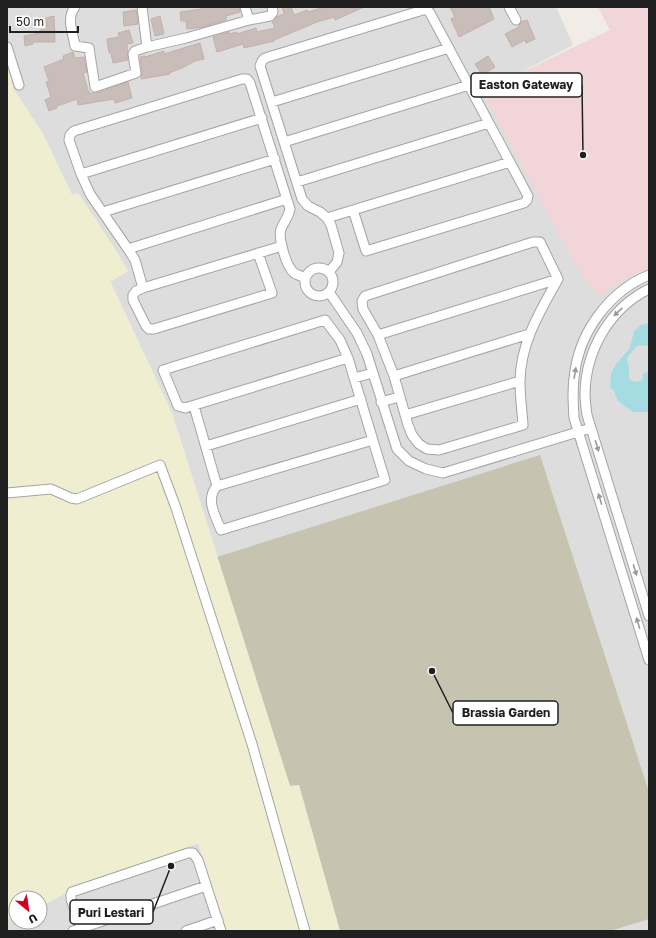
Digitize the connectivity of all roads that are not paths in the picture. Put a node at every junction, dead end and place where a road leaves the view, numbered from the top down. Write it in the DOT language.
graph roads {
  1 [pos="75,7"];
  2 [pos="142,7"];
  3 [pos="245,7"];
  4 [pos="272,7"];
  5 [pos="509,7"];
  6 [pos="249,20"];
  7 [pos="516,20"];
  8 [pos="147,47"];
  9 [pos="7,48"];
  10 [pos="449,48"];
  11 [pos="19,85"];
  12 [pos="469,85"];
  13 [pos="272,102"];
  14 [pos="262,118"];
  15 [pos="489,123"];
  16 [pos="284,142"];
  17 [pos="275,159"];
  18 [pos="510,162"];
  19 [pos="81,174"];
  20 [pos="297,182"];
  21 [pos="287,199"];
  22 [pos="354,210"];
  23 [pos="103,212"];
  24 [pos="327,218"];
  25 [pos="282,246"];
  26 [pos="128,249"];
  27 [pos="258,254"];
  28 [pos="329,272"];
  29 [pos="649,275"];
  30 [pos="305,278"];
  31 [pos="558,279"];
  32 [pos="143,288"];
  33 [pos="649,288"];
  34 [pos="329,292"];
  35 [pos="529,334"];
  36 [pos="378,335"];
  37 [pos="348,358"];
  38 [pos="373,372"];
  39 [pos="394,376"];
  40 [pos="354,378"];
  41 [pos="520,381"];
  42 [pos="399,397"];
  43 [pos="361,399"];
  44 [pos="381,402"];
  45 [pos="194,406"];
  46 [pos="405,415"];
  47 [pos="592,428"];
  48 [pos="579,432"];
  49 [pos="373,440"];
  50 [pos="206,446"];
  51 [pos="217,486"];
  52 [pos="7,493"];
  53 [pos="649,616"];
  54 [pos="649,660"];
  55 [pos="206,886"];
  56 [pos="218,920"];
  57 [pos="78,930"];
  58 [pos="186,931"];
  59 [pos="221,931"];
  60 [pos="305,931"];
  1 -- 8 [label="street"];
  2 -- 8 [label="street"];
  3 -- 6 [label="street"];
  4 -- 6 [label="street"];
  5 -- 7 [label="street"];
  6 -- 8 [label="street"];
  9 -- 11 [label="street"];
  10 -- 12 [label="street"];
  10 -- 13 [label="street"];
  10 -- 13 [label="street"];
  12 -- 15 [label="street"];
  12 -- 16 [label="street"];
  13 -- 16 [label="street"];
  14 -- 17 [label="street"];
  14 -- 19 [label="street"];
  14 -- 19 [label="street"];
  15 -- 18 [label="street"];
  15 -- 20 [label="street"];
  16 -- 20 [label="street"];
  17 -- 21 [label="street"];
  17 -- 23 [label="street"];
  18 -- 22 [label="street"];
  18 -- 22 [label="street"];
  19 -- 23 [label="street"];
  20 -- 24 [label="street"];
  21 -- 25 [label="street"];
  21 -- 26 [label="street"];
  22 -- 24 [label="street"];
  23 -- 26 [label="street"];
  24 -- 28 [label="street"];
  25 -- 27 [label="street"];
  25 -- 30 [label="street"];
  26 -- 32 [label="street"];
  27 -- 32 [label="street"];
  27 -- 32 [label="street"];
  28 -- 30 [label="street"];
  28 -- 34 [label="street"];
  48 -- 29 [label="street, one-way"];
  30 -- 34 [label="street"];
  31 -- 35 [label="street"];
  31 -- 36 [label="street"];
  31 -- 36 [label="street"];
  33 -- 47 [label="street, one-way"];
  34 -- 38 [label="street"];
  35 -- 39 [label="street"];
  35 -- 41 [label="street"];
  36 -- 39 [label="street"];
  37 -- 40 [label="street"];
  37 -- 45 [label="street"];
  37 -- 45 [label="street"];
  38 -- 40 [label="street"];
  38 -- 44 [label="street"];
  39 -- 42 [label="street"];
  40 -- 43 [label="street"];
  41 -- 46 [label="street"];
  41 -- 46 [label="street"];
  42 -- 44 [label="street"];
  42 -- 46 [label="street"];
  43 -- 49 [label="street"];
  43 -- 50 [label="street"];
  44 -- 48 [label="street"];
  45 -- 50 [label="street"];
  47 -- 48 [label="street"];
  47 -- 53 [label="street, one-way"];
  54 -- 48 [label="street, one-way"];
  49 -- 51 [label="street"];
  49 -- 51 [label="street"];
  50 -- 51 [label="street"];
  52 -- 60 [label="street"];
  55 -- 56 [label="street"];
  55 -- 57 [label="street"];
  55 -- 57 [label="street"];
  56 -- 58 [label="street"];
  56 -- 59 [label="street"];
}
